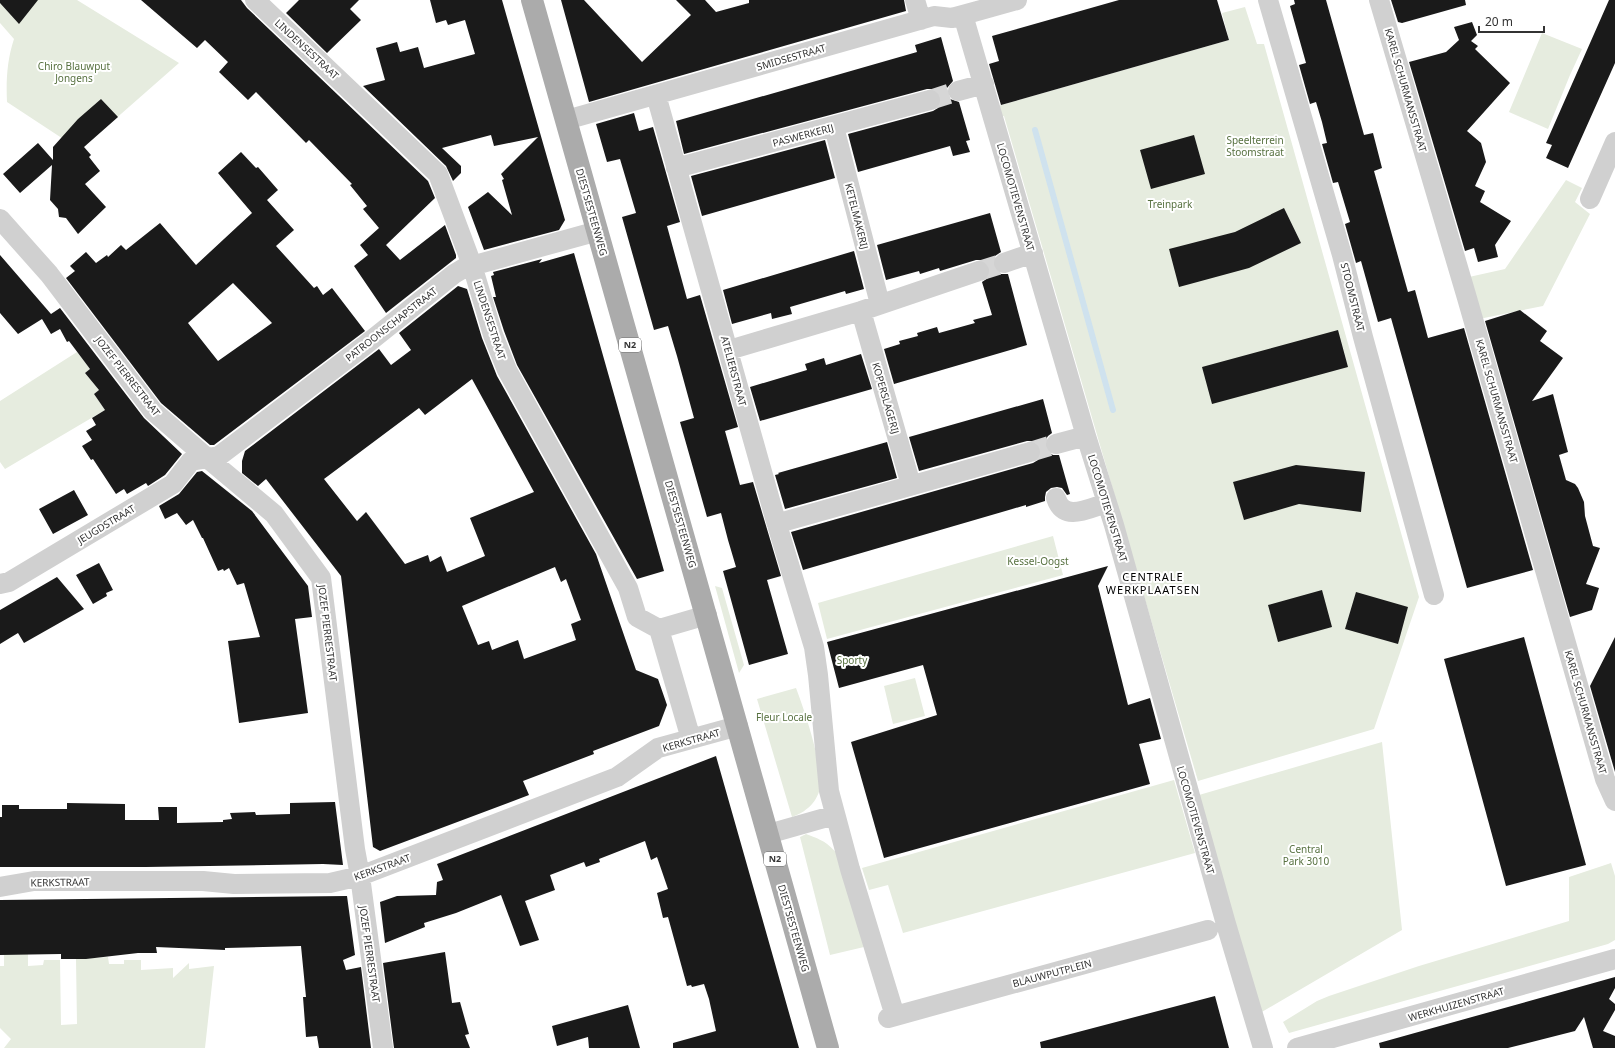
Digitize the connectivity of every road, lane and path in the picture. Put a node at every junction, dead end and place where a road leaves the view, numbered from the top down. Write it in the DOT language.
graph roads {
  1 [pos="254,0"];
  2 [pos="532,0"];
  3 [pos="915,0"];
  4 [pos="1017,0"];
  5 [pos="1268,0"];
  6 [pos="1379,0"];
  7 [pos="963,15"];
  8 [pos="921,20"];
  9 [pos="984,84"];
  10 [pos="958,91"];
  11 [pos="656,95"];
  12 [pos="930,100"];
  13 [pos="566,120"];
  14 [pos="834,127"];
  15 [pos="1615,142"];
  16 [pos="676,168"];
  17 [pos="1590,198"];
  18 [pos="0,219"];
  19 [pos="598,231"];
  20 [pos="1033,253"];
  21 [pos="1004,263"];
  22 [pos="472,265"];
  23 [pos="979,271"];
  24 [pos="880,304"];
  25 [pos="861,311"];
  26 [pos="729,350"];
  27 [pos="1086,436"];
  28 [pos="1056,444"];
  29 [pos="1030,452"];
  30 [pos="206,457"];
  31 [pos="911,485"];
  32 [pos="1056,498"];
  33 [pos="1107,502"];
  34 [pos="776,522"];
  35 [pos="0,584"];
  36 [pos="1434,595"];
  37 [pos="707,615"];
  38 [pos="659,629"];
  39 [pos="738,726"];
  40 [pos="691,739"];
  41 [pos="1610,774"];
  42 [pos="1615,801"];
  43 [pos="835,815"];
  44 [pos="768,834"];
  45 [pos="360,876"];
  46 [pos="0,887"];
  47 [pos="1208,930"];
  48 [pos="1615,959"];
  49 [pos="383,1048"];
  50 [pos="828,1048"];
  51 [pos="1263,1048"];
  52 [pos="1297,1048"];
  1 -- 22 [label="street, LINDENSESTRAAT"];
  2 -- 13 [label="main road, DIESTSESTEENWEG / N2"];
  3 -- 8 [label="street"];
  4 -- 7 [label="street, SMIDSESTRAAT"];
  5 -- 36 [label="street, STOOMSTRAAT"];
  6 -- 41 [label="street, KAREL SCHURMANSSTRAAT"];
  7 -- 8 [label="street, SMIDSESTRAAT"];
  7 -- 9 [label="street, LOCOMOTIEVENSTRAAT"];
  8 -- 11 [label="street, SMIDSESTRAAT"];
  9 -- 10 [label="street"];
  9 -- 20 [label="street, LOCOMOTIEVENSTRAAT"];
  11 -- 13 [label="street, SMIDSESTRAAT"];
  11 -- 16 [label="street, ATELIERSTRAAT"];
  12 -- 14 [label="street, PASWERKERIJ"];
  13 -- 19 [label="main road, DIESTSESTEENWEG / N2"];
  14 -- 16 [label="street, PASWERKERIJ"];
  14 -- 24 [label="street, KETELMAKERIJ"];
  15 -- 17 [label="street"];
  16 -- 26 [label="street, ATELIERSTRAAT"];
  18 -- 30 [label="street, JOZEF PIERRESTRAAT"];
  19 -- 22 [label="street, PATROONSCHAPSTRAAT"];
  19 -- 37 [label="main road, DIESTSESTEENWEG / N2"];
  20 -- 21 [label="street"];
  20 -- 27 [label="street, LOCOMOTIEVENSTRAAT"];
  22 -- 30 [label="street, PATROONSCHAPSTRAAT"];
  22 -- 38 [label="street, LINDENSESTRAAT"];
  23 -- 24 [label="street"];
  24 -- 25 [label="street"];
  25 -- 26 [label="street"];
  25 -- 31 [label="street, KOPERSLAGERIJ"];
  26 -- 34 [label="street, ATELIERSTRAAT"];
  27 -- 28 [label="street"];
  27 -- 33 [label="street, LOCOMOTIEVENSTRAAT"];
  29 -- 31 [label="street"];
  30 -- 35 [label="street, JEUGDSTRAAT"];
  30 -- 45 [label="street, JOZEF PIERRESTRAAT"];
  31 -- 34 [label="street"];
  32 -- 33 [label="street"];
  33 -- 51 [label="street, LOCOMOTIEVENSTRAAT"];
  34 -- 43 [label="street, ATELIERSTRAAT"];
  37 -- 38 [label="street"];
  37 -- 39 [label="main road, DIESTSESTEENWEG / N2"];
  38 -- 40 [label="street"];
  39 -- 40 [label="street, KERKSTRAAT"];
  39 -- 44 [label="main road, DIESTSESTEENWEG / N2"];
  40 -- 45 [label="street, KERKSTRAAT"];
  41 -- 42 [label="street, KAREL SCHURMANSSTRAAT"];
  43 -- 44 [label="street"];
  43 -- 47 [label="street, BLAUWPUTPLEIN"];
  44 -- 50 [label="main road, DIESTSESTEENWEG / N2"];
  45 -- 46 [label="street, KERKSTRAAT"];
  45 -- 49 [label="street, JOZEF PIERRESTRAAT"];
  48 -- 52 [label="street, WERKHUIZENSTRAAT"];
}
